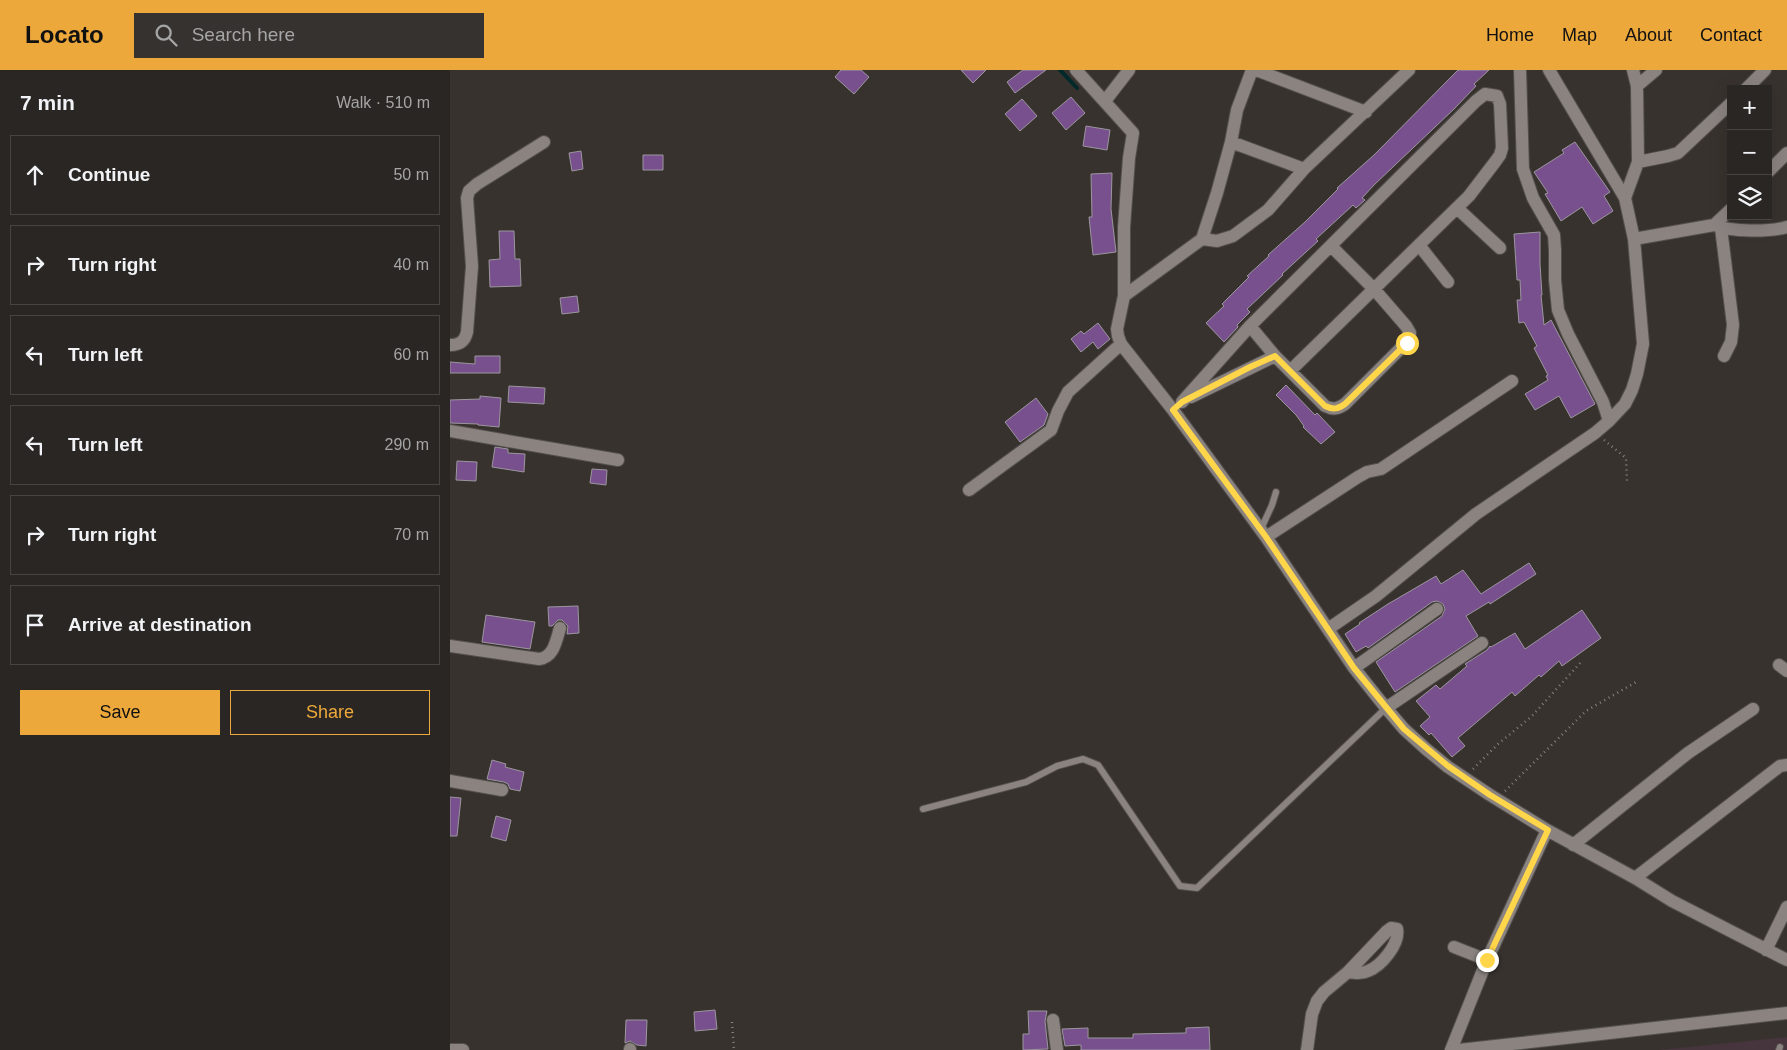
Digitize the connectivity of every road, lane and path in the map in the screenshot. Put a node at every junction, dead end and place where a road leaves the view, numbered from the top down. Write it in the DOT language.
graph roads {
  1 [pos="1076,70"];
  2 [pos="1128,70"];
  3 [pos="1252,70"];
  4 [pos="1256,70"];
  5 [pos="1409,70"];
  6 [pos="1520,70"];
  7 [pos="1549,70"];
  8 [pos="1633,70"];
  9 [pos="1656,70"];
  10 [pos="1765,70"];
  11 [pos="1750,85"];
  12 [pos="1637,86"];
  13 [pos="1105,101"];
  14 [pos="1727,107"];
  15 [pos="1366,112"];
  16 [pos="544,142"];
  17 [pos="1231,142"];
  18 [pos="1787,153"];
  19 [pos="1638,162"];
  20 [pos="1772,168"];
  21 [pos="1304,170"];
  22 [pos="1625,198"];
  23 [pos="1457,208"];
  24 [pos="1727,214"];
  25 [pos="1717,227"];
  26 [pos="1787,227"];
  27 [pos="1202,239"];
  28 [pos="1634,239"];
  29 [pos="1419,245"];
  30 [pos="1331,246"];
  31 [pos="1500,248"];
  32 [pos="1448,282"];
  33 [pos="1374,289"];
  34 [pos="1124,296"];
  35 [pos="1250,326"];
  36 [pos="1122,344"];
  37 [pos="450,346"];
  38 [pos="1275,356"];
  39 [pos="1724,356"];
  40 [pos="1290,371"];
  41 [pos="1512,381"];
  42 [pos="1177,406"];
  43 [pos="1609,421"];
  44 [pos="450,431"];
  45 [pos="1595,433"];
  46 [pos="618,460"];
  47 [pos="1627,481"];
  48 [pos="969,490"];
  49 [pos="1276,492"];
  50 [pos="1263,534"];
  51 [pos="1437,610"];
  52 [pos="560,628"];
  53 [pos="1328,629"];
  54 [pos="1482,643"];
  55 [pos="450,646"];
  56 [pos="1582,660"];
  57 [pos="1354,668"];
  58 [pos="1636,682"];
  59 [pos="1386,708"];
  60 [pos="1753,709"];
  61 [pos="1787,765"];
  62 [pos="1466,778"];
  63 [pos="450,781"];
  64 [pos="502,790"];
  65 [pos="1496,799"];
  66 [pos="923,809"];
  67 [pos="1548,830"];
  68 [pos="1572,844"];
  69 [pos="1635,878"];
  70 [pos="1787,906"];
  71 [pos="1454,947"];
  72 [pos="1766,950"];
  73 [pos="1487,960"];
  74 [pos="1787,960"];
  75 [pos="1348,972"];
  76 [pos="1787,1014"];
  77 [pos="1053,1020"];
  78 [pos="732,1022"];
  79 [pos="1515,1047"];
  80 [pos="451,1050"];
  81 [pos="463,1050"];
  82 [pos="734,1050"];
  83 [pos="1057,1050"];
  84 [pos="1307,1050"];
  85 [pos="1451,1050"];
  86 [pos="1465,1050"];
  1 -- 13 [label="street"];
  2 -- 13 [label="street"];
  3 -- 17 [label="street"];
  4 -- 15 [label="street"];
  5 -- 15 [label="street"];
  6 -- 43 [label="street"];
  7 -- 22 [label="street"];
  8 -- 12 [label="street"];
  9 -- 12 [label="street"];
  10 -- 11 [label="street"];
  12 -- 19 [label="street"];
  13 -- 34 [label="street"];
  14 -- 19 [label="street"];
  15 -- 21 [label="street"];
  16 -- 37 [label="street"];
  17 -- 21 [label="street"];
  17 -- 27 [label="street"];
  18 -- 20 [label="street"];
  19 -- 22 [label="street"];
  21 -- 27 [label="street"];
  22 -- 28 [label="street"];
  23 -- 29 [label="street"];
  23 -- 30 [label="street"];
  23 -- 31 [label="street"];
  24 -- 25 [label="street"];
  25 -- 26 [label="street"];
  25 -- 28 [label="street"];
  25 -- 39 [label="street"];
  27 -- 34 [label="street"];
  28 -- 43 [label="street"];
  29 -- 32 [label="street"];
  29 -- 33 [label="street"];
  30 -- 33 [label="street"];
  30 -- 35 [label="street"];
  33 -- 40 [label="street"];
  33 -- 40 [label="street"];
  34 -- 36 [label="street"];
  35 -- 38 [label="street"];
  35 -- 42 [label="street"];
  36 -- 42 [label="street"];
  36 -- 48 [label="street"];
  38 -- 40 [label="street"];
  38 -- 42 [label="street"];
  41 -- 50 [label="street"];
  42 -- 50 [label="street"];
  43 -- 45 [label="street"];
  44 -- 46 [label="street"];
  45 -- 47 [label="path"];
  45 -- 53 [label="street"];
  49 -- 50 [label="lane"];
  50 -- 53 [label="street"];
  51 -- 57 [label="street"];
  52 -- 55 [label="street"];
  53 -- 57 [label="street"];
  54 -- 59 [label="street"];
  56 -- 62 [label="path"];
  57 -- 59 [label="street"];
  58 -- 65 [label="path"];
  59 -- 62 [label="street"];
  59 -- 66 [label="lane"];
  60 -- 68 [label="street"];
  61 -- 69 [label="street"];
  62 -- 65 [label="street"];
  63 -- 64 [label="street"];
  65 -- 67 [label="street"];
  67 -- 68 [label="street"];
  67 -- 73 [label="street"];
  68 -- 69 [label="street"];
  69 -- 72 [label="street"];
  70 -- 72 [label="street"];
  71 -- 73 [label="street"];
  72 -- 74 [label="street"];
  73 -- 85 [label="street"];
  75 -- 84 [label="street"];
  76 -- 79 [label="street"];
  77 -- 83 [label="street"];
  78 -- 82 [label="path"];
  79 -- 86 [label="street"];
  80 -- 81 [label="street"];
}
